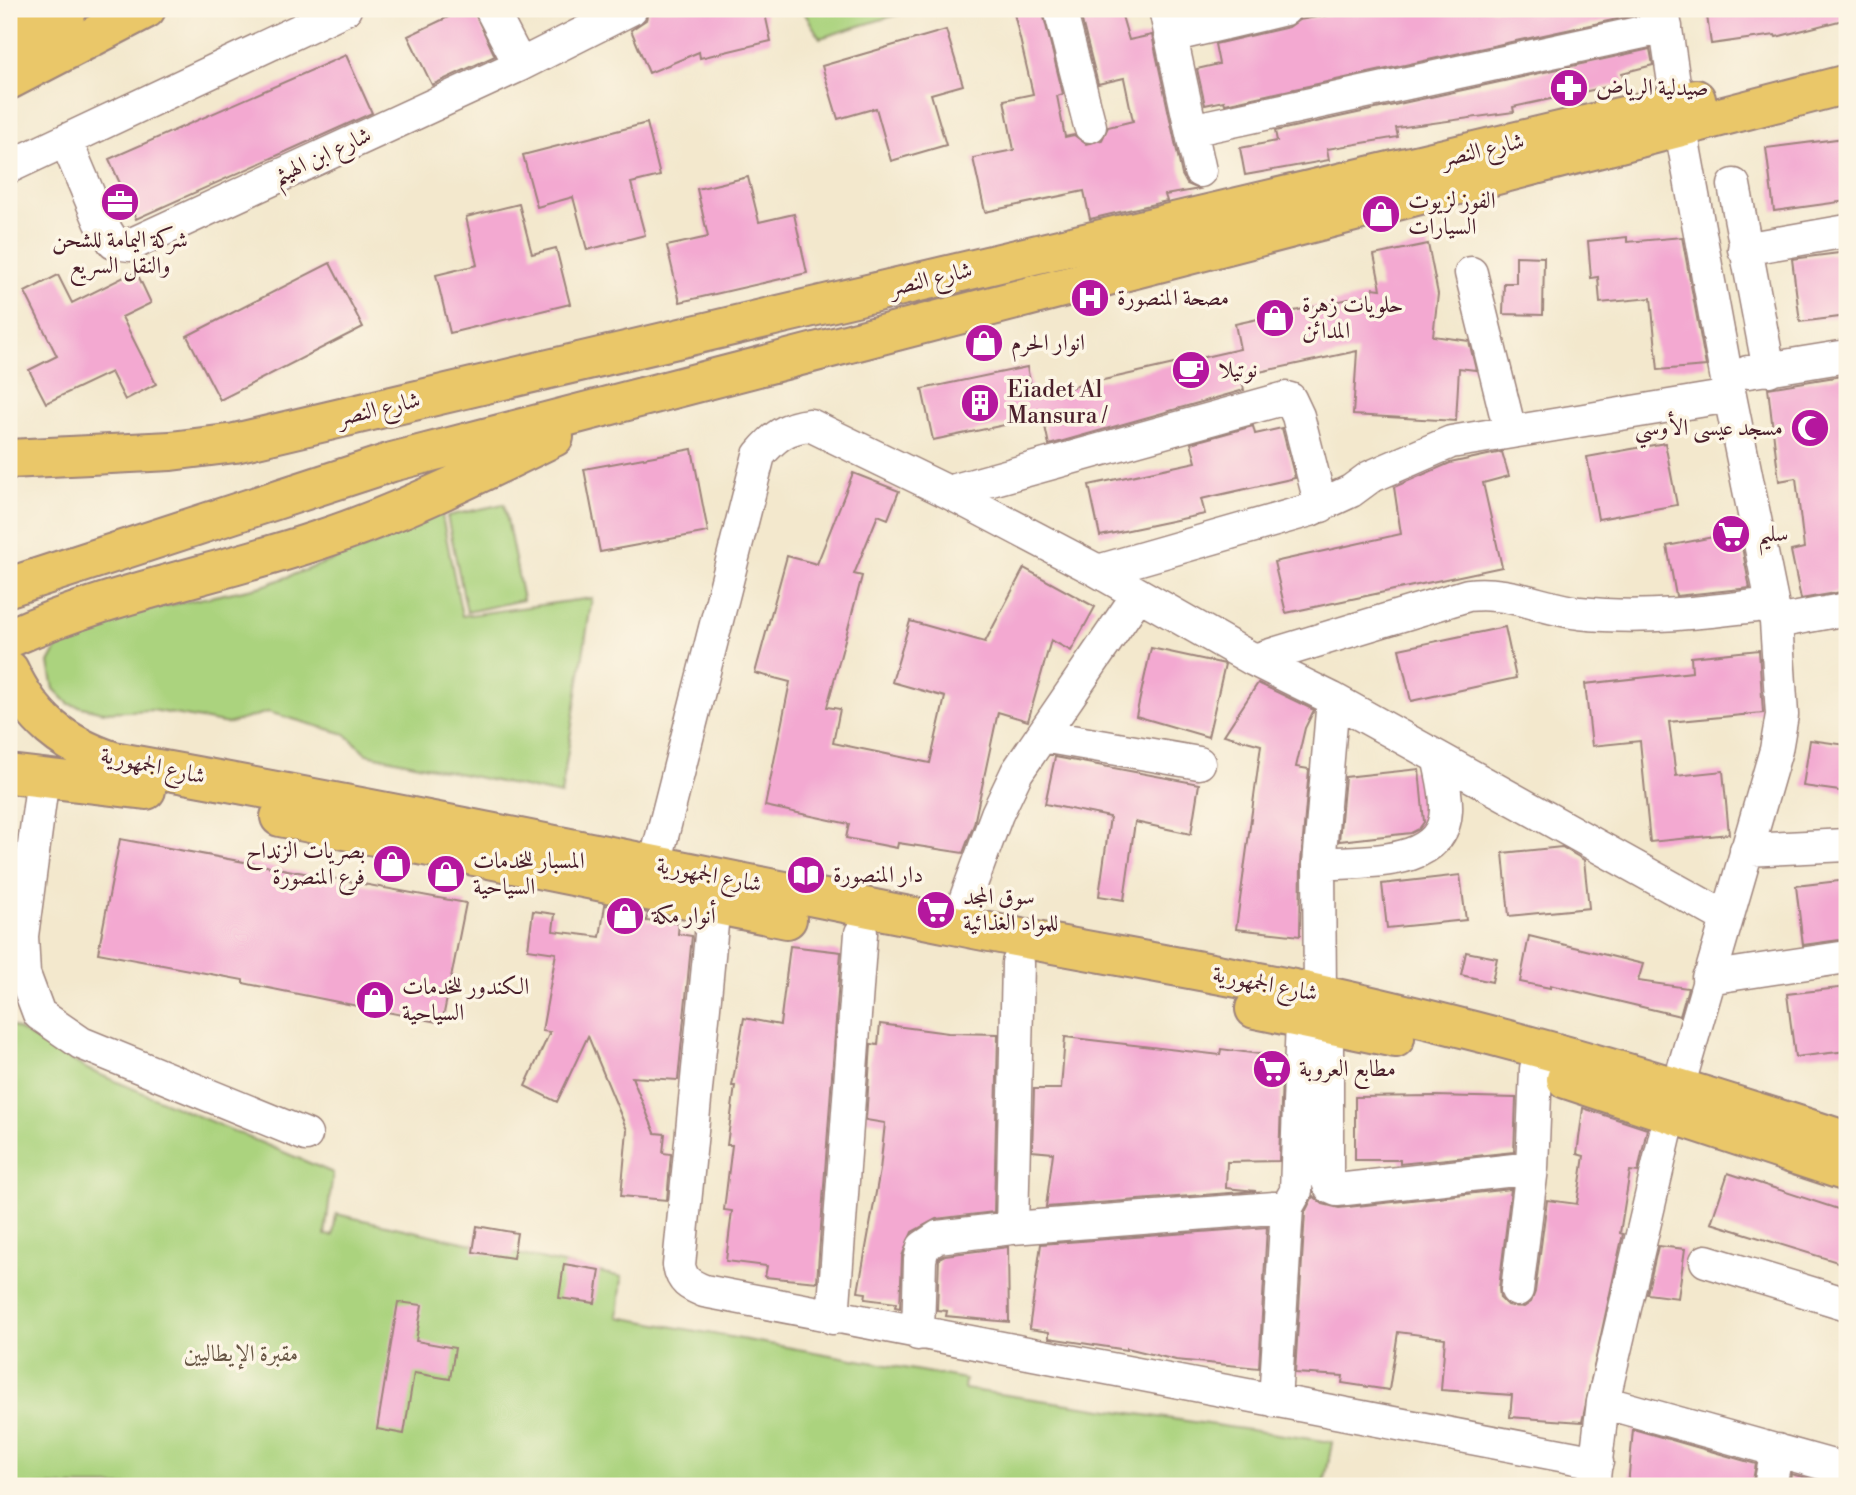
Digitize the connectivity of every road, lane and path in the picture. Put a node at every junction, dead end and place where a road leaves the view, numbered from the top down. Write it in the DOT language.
graph roads {
  1 [pos="68,9"];
  2 [pos="146,9"];
  3 [pos="345,9"];
  4 [pos="491,9"];
  5 [pos="631,9"];
  6 [pos="1059,9"];
  7 [pos="1286,9"];
  8 [pos="1665,18"];
  9 [pos="1168,22"];
  10 [pos="9,39"];
  11 [pos="1847,61"];
  12 [pos="520,65"];
  13 [pos="9,80"];
  14 [pos="1847,84"];
  15 [pos="1678,117"];
  16 [pos="1090,126"];
  17 [pos="1191,130"];
  18 [pos="66,141"];
  19 [pos="9,167"];
  20 [pos="1200,172"];
  21 [pos="1734,184"];
  22 [pos="1847,231"];
  23 [pos="1744,249"];
  24 [pos="1471,272"];
  25 [pos="1847,356"];
  26 [pos="1769,370"];
  27 [pos="1728,386"];
  28 [pos="624,402"];
  29 [pos="1510,431"];
  30 [pos="9,459"];
  31 [pos="948,492"];
  32 [pos="1321,506"];
  33 [pos="1098,571"];
  34 [pos="9,587"];
  35 [pos="1138,596"];
  36 [pos="1847,609"];
  37 [pos="1774,613"];
  38 [pos="9,638"];
  39 [pos="1254,660"];
  40 [pos="9,670"];
  41 [pos="1333,699"];
  42 [pos="1042,736"];
  43 [pos="1439,761"];
  44 [pos="1199,764"];
  45 [pos="26,775"];
  46 [pos="1847,845"];
  47 [pos="1746,850"];
  48 [pos="1319,863"];
  49 [pos="655,864"];
  50 [pos="714,904"];
  51 [pos="1725,917"];
  52 [pos="956,926"];
  53 [pos="861,933"];
  54 [pos="1847,957"];
  55 [pos="1018,963"];
  56 [pos="1708,978"];
  57 [pos="1316,1012"];
  58 [pos="1536,1069"];
  59 [pos="1674,1100"];
  60 [pos="306,1135"];
  61 [pos="1847,1141"];
  62 [pos="1532,1168"];
  63 [pos="1847,1172"];
  64 [pos="1287,1207"];
  65 [pos="1012,1228"];
  66 [pos="1706,1261"];
  67 [pos="1517,1290"];
  68 [pos="1847,1304"];
  69 [pos="833,1318"];
  70 [pos="918,1334"];
  71 [pos="1275,1401"];
  72 [pos="1603,1402"];
  73 [pos="1777,1450"];
  74 [pos="1847,1470"];
  75 [pos="1595,1474"];
  76 [pos="1770,1486"];
  1 -- 10 [label="main road"];
  2 -- 13 [label="main road"];
  3 -- 18 [label="street"];
  4 -- 12 [label="street"];
  5 -- 12 [label="street, شارع ابن الهيثم"];
  6 -- 16 [label="street"];
  7 -- 9 [label="street"];
  8 -- 15 [label="street"];
  8 -- 17 [label="street"];
  9 -- 17 [label="street"];
  11 -- 15 [label="main road, شارع النصر"];
  12 -- 18 [label="street, شارع ابن الهيثم"];
  14 -- 15 [label="main road, شارع النصر"];
  15 -- 27 [label="street"];
  15 -- 28 [label="main road, شارع النصر"];
  15 -- 30 [label="main road, شارع النصر"];
  17 -- 20 [label="street"];
  18 -- 19 [label="street"];
  21 -- 23 [label="street"];
  22 -- 23 [label="street"];
  23 -- 26 [label="street"];
  24 -- 29 [label="street"];
  25 -- 26 [label="street"];
  26 -- 27 [label="street"];
  27 -- 29 [label="street"];
  27 -- 37 [label="street"];
  28 -- 34 [label="main road, شارع النصر"];
  28 -- 38 [label="main road"];
  29 -- 32 [label="street"];
  31 -- 32 [label="street"];
  31 -- 33 [label="street"];
  31 -- 49 [label="street"];
  32 -- 33 [label="street"];
  33 -- 35 [label="street"];
  35 -- 39 [label="street"];
  35 -- 42 [label="street"];
  36 -- 37 [label="street"];
  37 -- 39 [label="street"];
  37 -- 47 [label="street"];
  39 -- 41 [label="street"];
  40 -- 49 [label="main road, شارع الجمهورية"];
  41 -- 43 [label="street"];
  41 -- 48 [label="street"];
  42 -- 44 [label="street"];
  42 -- 52 [label="street"];
  43 -- 48 [label="street"];
  43 -- 51 [label="street"];
  45 -- 50 [label="main road, شارع الجمهورية"];
  45 -- 60 [label="street"];
  46 -- 47 [label="street"];
  47 -- 51 [label="street"];
  48 -- 57 [label="street"];
  49 -- 52 [label="main road, شارع الجمهورية"];
  50 -- 53 [label="main road, شارع الجمهورية"];
  50 -- 69 [label="street"];
  51 -- 56 [label="street"];
  52 -- 57 [label="main road, شارع الجمهورية"];
  53 -- 55 [label="main road, شارع الجمهورية"];
  53 -- 69 [label="street"];
  54 -- 56 [label="street"];
  55 -- 57 [label="main road, شارع الجمهورية"];
  55 -- 65 [label="street"];
  56 -- 59 [label="street"];
  57 -- 58 [label="main road, شارع الجمهورية"];
  57 -- 59 [label="main road, شارع الجمهورية"];
  57 -- 62 [label="street"];
  57 -- 64 [label="street"];
  58 -- 59 [label="main road, شارع الجمهورية"];
  58 -- 62 [label="street"];
  59 -- 61 [label="main road, شارع الجمهورية"];
  59 -- 63 [label="main road, شارع الجمهورية"];
  59 -- 72 [label="street"];
  62 -- 67 [label="street"];
  64 -- 65 [label="street"];
  64 -- 71 [label="street"];
  65 -- 70 [label="street"];
  66 -- 68 [label="street"];
  69 -- 70 [label="street"];
  70 -- 71 [label="street"];
  71 -- 75 [label="street"];
  72 -- 73 [label="street"];
  72 -- 75 [label="street"];
  73 -- 74 [label="street"];
  73 -- 76 [label="street"];
}
